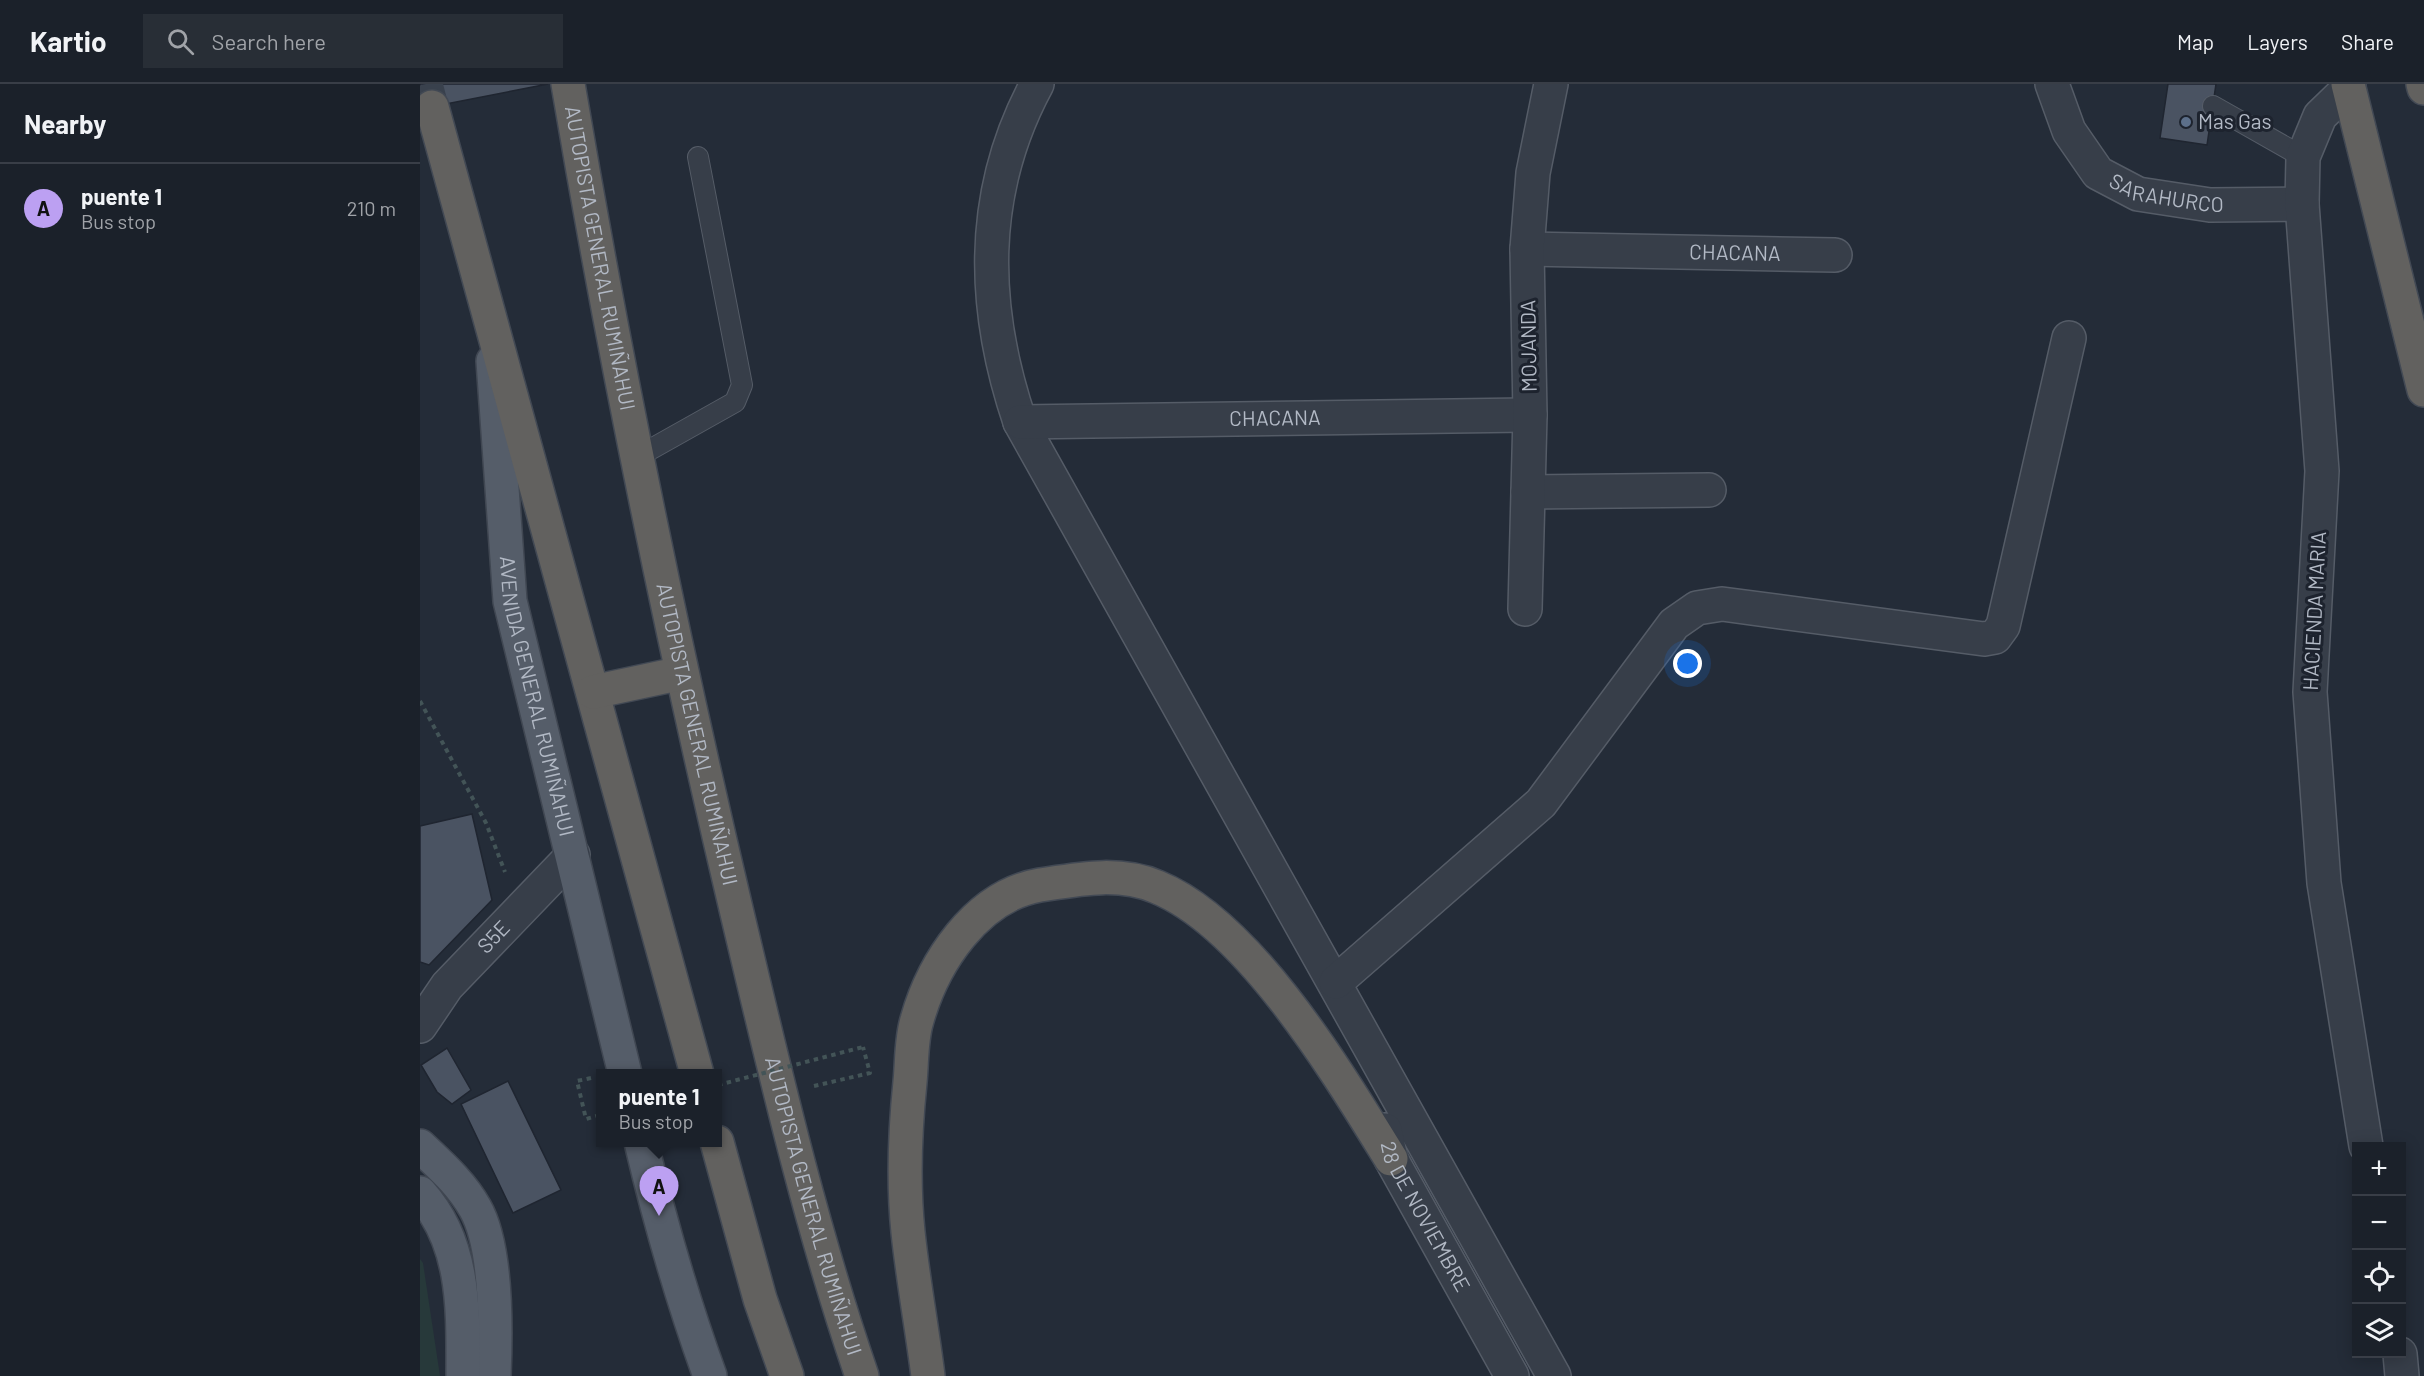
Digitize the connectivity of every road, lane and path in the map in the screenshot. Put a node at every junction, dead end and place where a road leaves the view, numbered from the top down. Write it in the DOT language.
graph roads {
  1 [pos="568,84"];
  2 [pos="1037,84"];
  3 [pos="1551,84"];
  4 [pos="2052,84"];
  5 [pos="2348,86"];
  6 [pos="2213,106"];
  7 [pos="432,107"];
  8 [pos="698,157"];
  9 [pos="2303,157"];
  10 [pos="2302,204"];
  11 [pos="1527,249"];
  12 [pos="1835,255"];
  13 [pos="490,311"];
  14 [pos="2069,338"];
  15 [pos="2424,390"];
  16 [pos="1530,415"];
  17 [pos="1020,422"];
  18 [pos="637,457"];
  19 [pos="1709,490"];
  20 [pos="1528,492"];
  21 [pos="1525,609"];
  22 [pos="682,673"];
  23 [pos="593,692"];
  24 [pos="420,701"];
  25 [pos="573,855"];
  26 [pos="520,910"];
  27 [pos="1336,982"];
  28 [pos="420,1026"];
  29 [pos="1368,1046"];
  30 [pos="624,1069"];
  31 [pos="696,1069"];
  32 [pos="577,1082"];
  33 [pos="722,1083"];
  34 [pos="782,1093"];
  35 [pos="596,1116"];
  36 [pos="2365,1142"];
  37 [pos="420,1146"];
  38 [pos="642,1147"];
  39 [pos="718,1147"];
  40 [pos="1391,1159"];
  41 [pos="420,1193"];
  42 [pos="2400,1358"];
  43 [pos="463,1376"];
  44 [pos="494,1376"];
  45 [pos="710,1376"];
  46 [pos="787,1376"];
  47 [pos="862,1376"];
  48 [pos="928,1376"];
  49 [pos="1512,1376"];
  50 [pos="1554,1376"];
  51 [pos="2402,1376"];
  1 -- 18 [label="highway, AUTOPISTA GENERAL RUMIÑAHUI"];
  2 -- 17 [label="street"];
  3 -- 11 [label="street, MOJANDA"];
  4 -- 10 [label="street, SARAHURCO"];
  5 -- 9 [label="street, HACIENDA MARIA"];
  5 -- 15 [label="highway"];
  6 -- 9 [label="lane"];
  7 -- 13 [label="highway"];
  8 -- 18 [label="lane"];
  9 -- 10 [label="street, HACIENDA MARIA"];
  10 -- 36 [label="street, HACIENDA MARIA"];
  11 -- 12 [label="street, CHACANA"];
  11 -- 16 [label="street, MOJANDA"];
  13 -- 23 [label="highway"];
  13 -- 25 [label="main road, AVENIDA GENERAL RUMIÑAHUI"];
  14 -- 27 [label="street"];
  16 -- 17 [label="street, CHACANA"];
  16 -- 20 [label="street, MOJANDA"];
  17 -- 27 [label="street"];
  18 -- 22 [label="highway, AUTOPISTA GENERAL RUMIÑAHUI"];
  19 -- 20 [label="street"];
  20 -- 21 [label="street, MOJANDA"];
  22 -- 23 [label="highway"];
  22 -- 34 [label="highway, AUTOPISTA GENERAL RUMIÑAHUI"];
  23 -- 31 [label="highway"];
  24 -- 26 [label="path"];
  25 -- 26 [label="street, S5E"];
  25 -- 30 [label="main road, AVENIDA GENERAL RUMIÑAHUI"];
  26 -- 28 [label="street, S5E"];
  27 -- 29 [label="street"];
  29 -- 40 [label="street, 28 DE NOVIEMBRE"];
  29 -- 50 [label="street"];
  32 -- 35 [label="path"];
  33 -- 34 [label="path, bridge"];
  34 -- 47 [label="highway, AUTOPISTA GENERAL RUMIÑAHUI"];
  37 -- 44 [label="main road"];
  38 -- 45 [label="main road"];
  39 -- 46 [label="highway"];
  40 -- 48 [label="highway"];
  40 -- 49 [label="street, 28 DE NOVIEMBRE"];
  41 -- 43 [label="main road"];
  42 -- 51 [label="street"];
}
